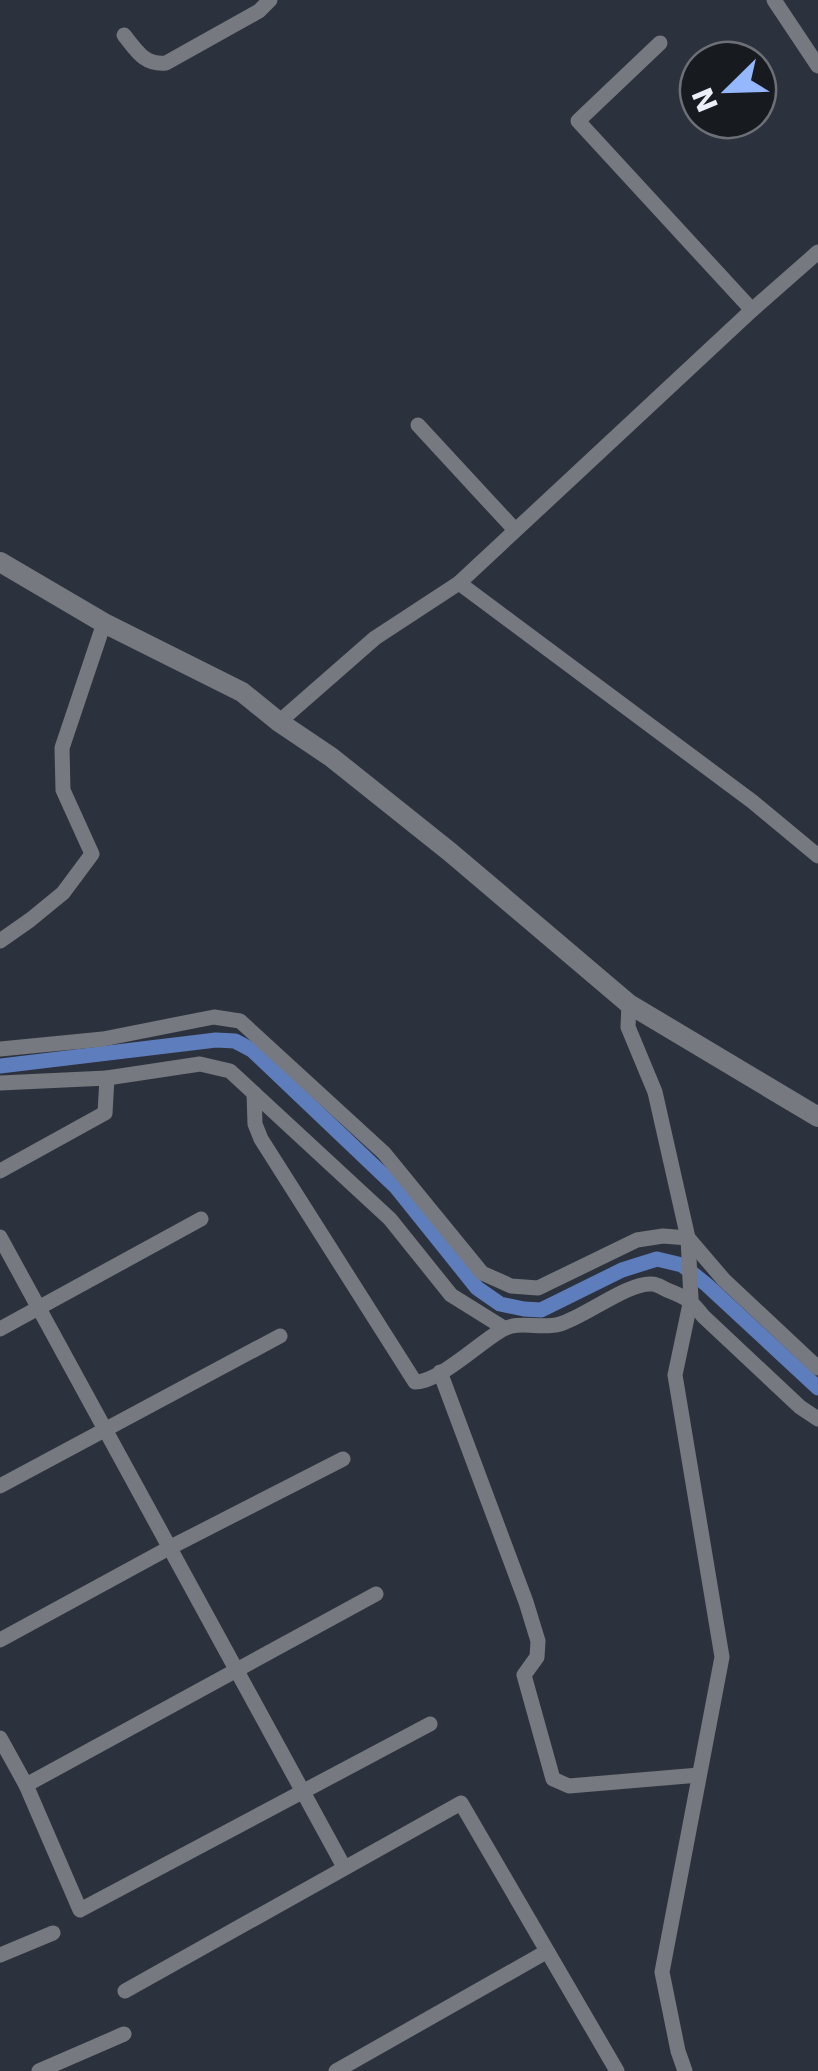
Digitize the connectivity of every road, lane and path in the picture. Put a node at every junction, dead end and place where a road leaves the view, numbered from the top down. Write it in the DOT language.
graph roads {
  1 [pos="270,0"];
  2 [pos="774,0"];
  3 [pos="124,36"];
  4 [pos="660,42"];
  5 [pos="818,66"];
  6 [pos="818,252"];
  7 [pos="752,310"];
  8 [pos="418,425"];
  9 [pos="514,530"];
  10 [pos="0,562"];
  11 [pos="458,583"];
  12 [pos="104,622"];
  13 [pos="280,722"];
  14 [pos="818,856"];
  15 [pos="0,941"];
  16 [pos="630,1004"];
  17 [pos="0,1049"];
  18 [pos="107,1078"];
  19 [pos="0,1083"];
  20 [pos="254,1094"];
  21 [pos="818,1117"];
  22 [pos="0,1171"];
  23 [pos="201,1219"];
  24 [pos="0,1236"];
  25 [pos="689,1245"];
  26 [pos="691,1299"];
  27 [pos="40,1306"];
  28 [pos="504,1328"];
  29 [pos="0,1329"];
  30 [pos="280,1336"];
  31 [pos="818,1368"];
  32 [pos="440,1372"];
  33 [pos="818,1418"];
  34 [pos="107,1430"];
  35 [pos="343,1458"];
  36 [pos="0,1486"];
  37 [pos="170,1548"];
  38 [pos="376,1594"];
  39 [pos="0,1640"];
  40 [pos="236,1672"];
  41 [pos="430,1724"];
  42 [pos="0,1738"];
  43 [pos="699,1775"];
  44 [pos="26,1784"];
  45 [pos="302,1792"];
  46 [pos="344,1867"];
  47 [pos="53,1933"];
  48 [pos="546,1952"];
  49 [pos="0,1955"];
  50 [pos="125,1990"];
  51 [pos="124,2034"];
  52 [pos="39,2071"];
  53 [pos="336,2071"];
  54 [pos="617,2071"];
  55 [pos="685,2071"];
  1 -- 3 [label="street"];
  2 -- 5 [label="street"];
  4 -- 7 [label="street"];
  6 -- 7 [label="street"];
  7 -- 9 [label="street"];
  8 -- 9 [label="street"];
  9 -- 11 [label="street"];
  10 -- 12 [label="street"];
  11 -- 13 [label="street"];
  11 -- 14 [label="street"];
  12 -- 13 [label="street"];
  12 -- 15 [label="street"];
  13 -- 16 [label="street"];
  16 -- 21 [label="street"];
  16 -- 25 [label="street"];
  17 -- 25 [label="street"];
  18 -- 19 [label="street"];
  18 -- 20 [label="street"];
  18 -- 22 [label="street"];
  20 -- 28 [label="street"];
  20 -- 32 [label="street"];
  23 -- 27 [label="street"];
  24 -- 27 [label="street"];
  25 -- 26 [label="street"];
  25 -- 31 [label="street"];
  26 -- 28 [label="street"];
  26 -- 33 [label="street"];
  26 -- 43 [label="street"];
  27 -- 29 [label="street"];
  27 -- 34 [label="street"];
  28 -- 32 [label="street"];
  30 -- 34 [label="street"];
  32 -- 43 [label="street"];
  34 -- 36 [label="street"];
  34 -- 37 [label="street"];
  35 -- 37 [label="street"];
  37 -- 39 [label="street"];
  37 -- 40 [label="street"];
  38 -- 40 [label="street"];
  40 -- 44 [label="street"];
  40 -- 45 [label="street"];
  41 -- 45 [label="street"];
  42 -- 44 [label="street"];
  43 -- 55 [label="street"];
  44 -- 45 [label="street"];
  45 -- 46 [label="street"];
  46 -- 48 [label="street"];
  46 -- 50 [label="street"];
  47 -- 49 [label="street"];
  48 -- 53 [label="street"];
  48 -- 54 [label="street"];
  51 -- 52 [label="street"];
}
